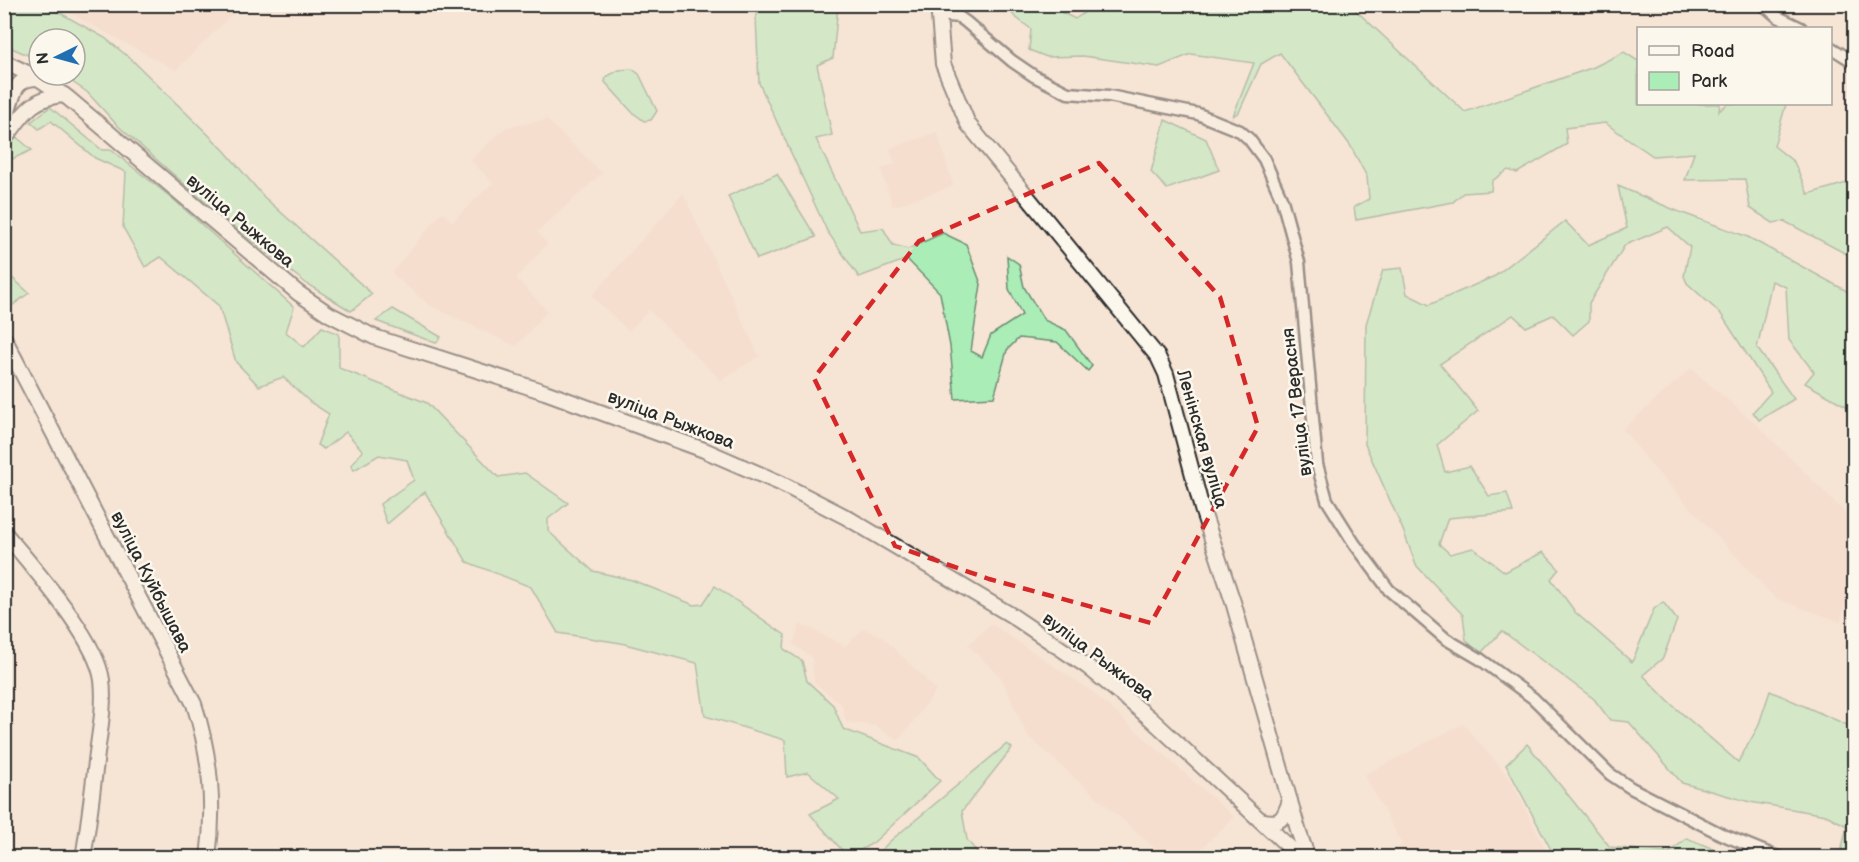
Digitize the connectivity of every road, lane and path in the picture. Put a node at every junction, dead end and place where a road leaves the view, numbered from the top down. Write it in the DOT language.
graph roads {
  1 [pos="1763,4"];
  2 [pos="938,10"];
  3 [pos="1799,27"];
  4 [pos="1832,48"];
  5 [pos="4,62"];
  6 [pos="1854,62"];
  7 [pos="27,73"];
  8 [pos="27,78"];
  9 [pos="4,83"];
  10 [pos="34,87"];
  11 [pos="52,87"];
  12 [pos="64,95"];
  13 [pos="8,111"];
  14 [pos="15,126"];
  15 [pos="4,140"];
  16 [pos="4,338"];
  17 [pos="4,532"];
  18 [pos="1290,801"];
  19 [pos="1260,820"];
  20 [pos="83,858"];
  21 [pos="208,858"];
  22 [pos="1301,858"];
  23 [pos="1308,858"];
  24 [pos="1780,858"];
  1 -- 3 [label="street"];
  2 -- 18 [label="main road, Ленінская вуліца"];
  2 -- 24 [label="street, вуліца 17 Верасня"];
  4 -- 6 [label="street"];
  5 -- 7 [label="main road, вуліца Рыжкова"];
  8 -- 13 [label="main road"];
  9 -- 13 [label="main road"];
  10 -- 14 [label="main road"];
  11 -- 12 [label="main road, вуліца Рыжкова"];
  12 -- 14 [label="main road"];
  12 -- 19 [label="main road, вуліца Рыжкова"];
  13 -- 14 [label="main road"];
  14 -- 15 [label="main road"];
  16 -- 21 [label="main road, вуліца Куйбышава"];
  17 -- 20 [label="main road"];
  18 -- 19 [label="main road"];
  18 -- 23 [label="main road, Ленінская вуліца"];
  19 -- 22 [label="main road, вуліца Рыжкова"];
}
